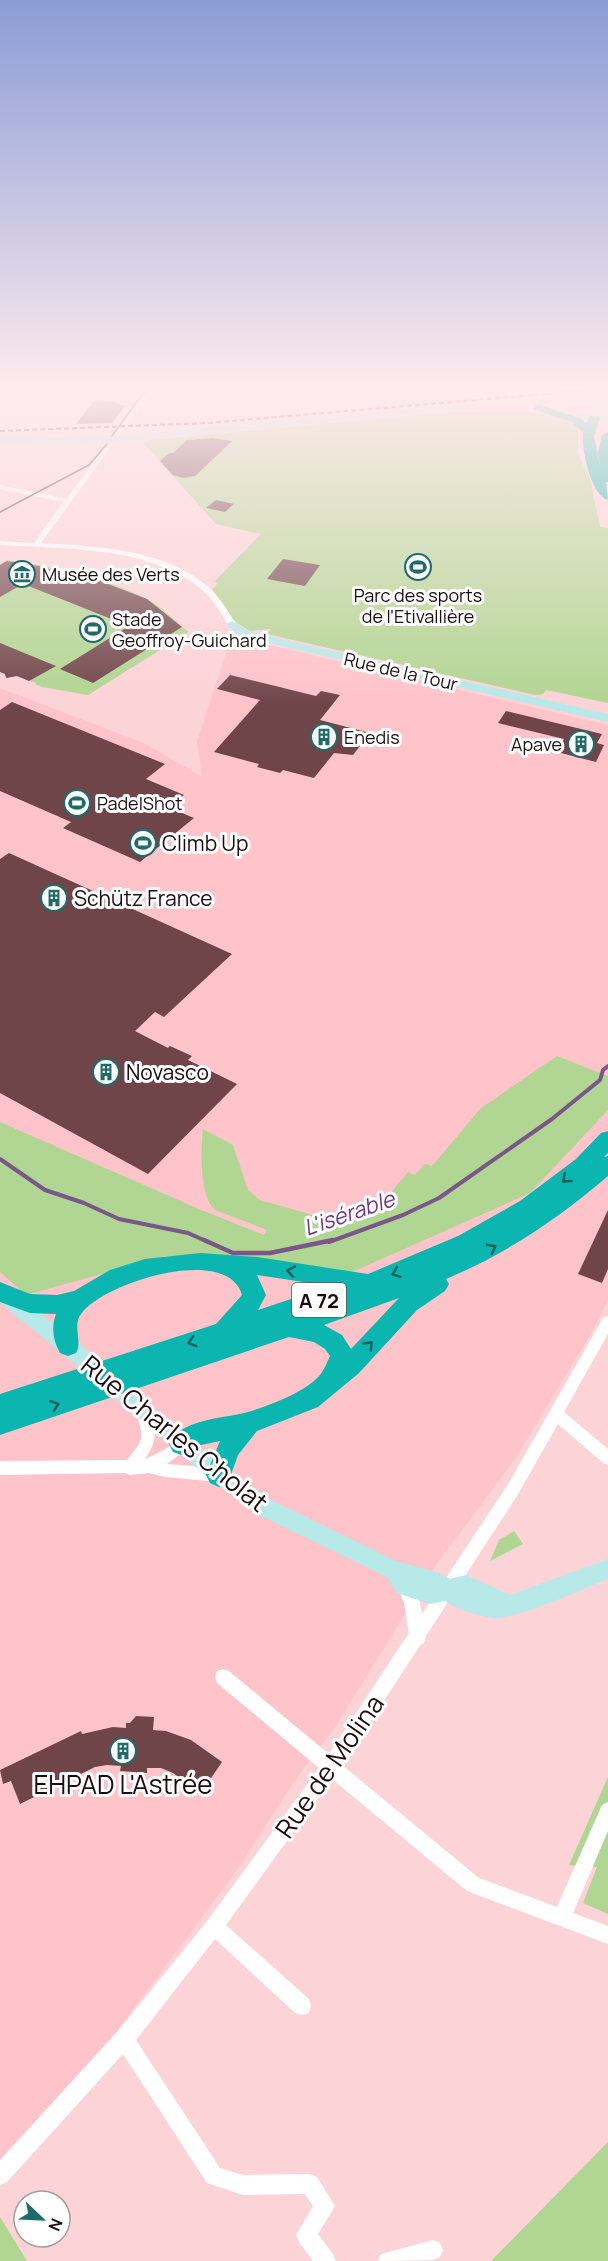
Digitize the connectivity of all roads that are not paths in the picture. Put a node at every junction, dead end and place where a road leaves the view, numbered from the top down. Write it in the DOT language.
graph roads {
  1 [pos="36,495"];
  2 [pos="72,495"];
  3 [pos="67,501"];
  4 [pos="0,543"];
  5 [pos="35,546"];
  6 [pos="232,624"];
  7 [pos="608,716"];
  8 [pos="608,1138"];
  9 [pos="608,1164"];
  10 [pos="221,1262"];
  11 [pos="442,1273"];
  12 [pos="369,1283"];
  13 [pos="0,1292"];
  14 [pos="79,1299"];
  15 [pos="289,1327"];
  16 [pos="606,1330"];
  17 [pos="222,1333"];
  18 [pos="73,1351"];
  19 [pos="327,1386"];
  20 [pos="0,1405"];
  21 [pos="144,1413"];
  22 [pos="556,1414"];
  23 [pos="248,1423"];
  24 [pos="0,1424"];
  25 [pos="182,1444"];
  26 [pos="608,1458"];
  27 [pos="148,1466"];
  28 [pos="0,1468"];
  29 [pos="130,1468"];
  30 [pos="219,1475"];
  31 [pos="608,1569"];
  32 [pos="400,1578"];
  33 [pos="447,1588"];
  34 [pos="418,1637"];
  35 [pos="223,1677"];
  36 [pos="330,1768"];
  37 [pos="608,1811"];
  38 [pos="562,1918"];
  39 [pos="214,1926"];
  40 [pos="608,1935"];
  41 [pos="302,2006"];
  42 [pos="124,2039"];
  43 [pos="0,2175"];
  44 [pos="433,2250"];
  45 [pos="326,2261"];
  46 [pos="388,2261"];
  1 -- 3 [label="street"];
  2 -- 3 [label="street"];
  3 -- 5 [label="street"];
  4 -- 5 [label="street"];
  5 -- 6 [label="street"];
  6 -- 7 [label="main road, Rue de la Tour"];
  8 -- 12 [label="highway, A 72, one-way"];
  11 -- 9 [label="highway, A 72, one-way"];
  12 -- 10 [label="highway, one-way"];
  10 -- 14 [label="highway"];
  10 -- 17 [label="highway"];
  11 -- 15 [label="highway, A 72"];
  19 -- 11 [label="highway, one-way"];
  12 -- 17 [label="highway, A 72"];
  13 -- 14 [label="highway"];
  13 -- 18 [label="main road, Rue Charles Cholat"];
  14 -- 18 [label="highway"];
  15 -- 19 [label="highway"];
  24 -- 15 [label="highway, A 72, one-way"];
  16 -- 22 [label="street, Rue de Molina"];
  17 -- 20 [label="highway, A 72, one-way"];
  18 -- 21 [label="main road, Rue Charles Cholat"];
  19 -- 23 [label="highway"];
  21 -- 25 [label="main road, Rue Charles Cholat"];
  21 -- 29 [label="street"];
  22 -- 26 [label="street"];
  22 -- 33 [label="street, Rue de Molina"];
  23 -- 25 [label="highway"];
  23 -- 30 [label="highway"];
  25 -- 27 [label="street"];
  25 -- 30 [label="main road, Rue Charles Cholat"];
  27 -- 29 [label="street"];
  27 -- 30 [label="street"];
  28 -- 29 [label="street"];
  30 -- 32 [label="main road, Rue Charles Cholat"];
  31 -- 33 [label="main road"];
  32 -- 33 [label="main road, Rue Charles Cholat"];
  32 -- 34 [label="street"];
  33 -- 34 [label="street, Rue de Molina"];
  34 -- 36 [label="street, Rue de Molina"];
  35 -- 36 [label="street"];
  36 -- 38 [label="street"];
  36 -- 39 [label="street, Rue de Molina"];
  37 -- 38 [label="street"];
  38 -- 40 [label="street"];
  39 -- 41 [label="street"];
  39 -- 42 [label="street, Rue de Molina"];
  42 -- 43 [label="street, Rue de Molina"];
  42 -- 45 [label="street"];
  44 -- 46 [label="street"];
}
